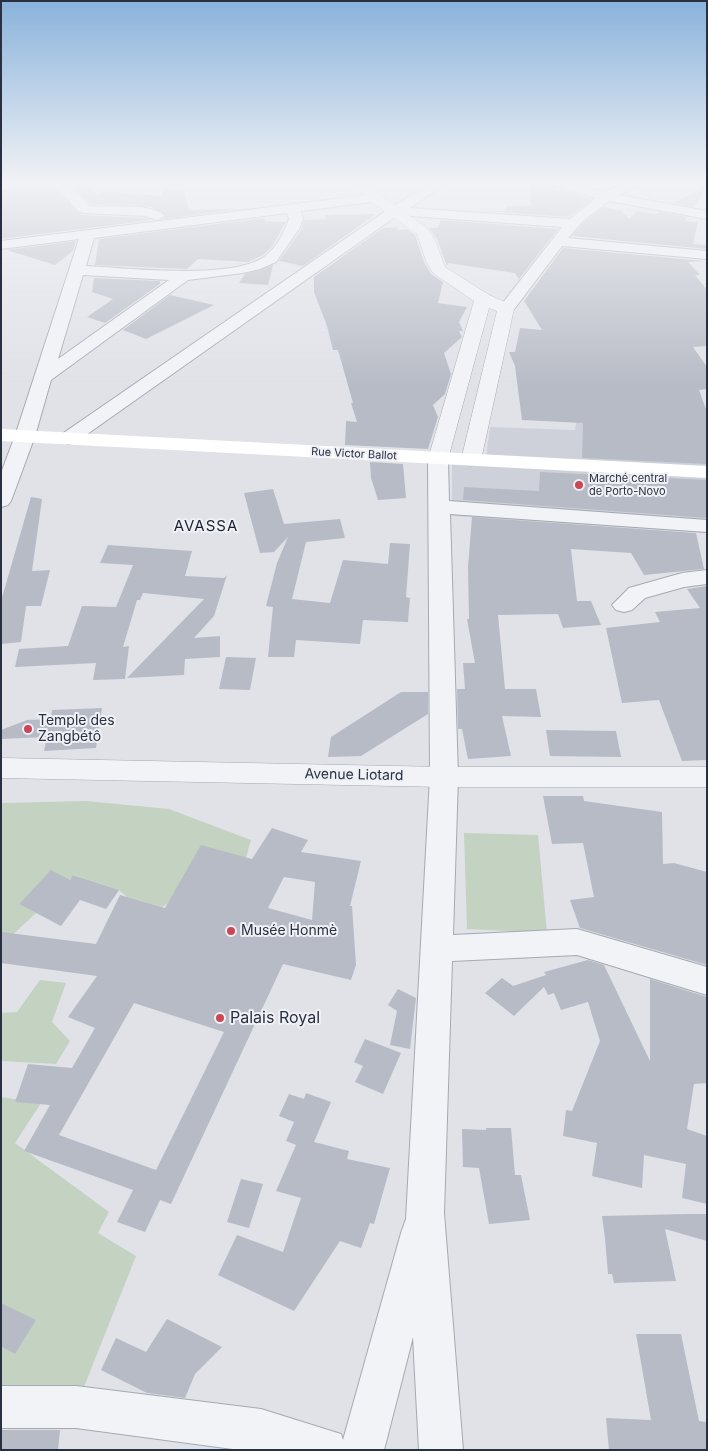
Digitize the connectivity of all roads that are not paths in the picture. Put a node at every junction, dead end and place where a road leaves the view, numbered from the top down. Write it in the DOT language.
graph roads {
  1 [pos="83,251"];
  2 [pos="276,251"];
  3 [pos="338,251"];
  4 [pos="429,251"];
  5 [pos="551,251"];
  6 [pos="662,251"];
  7 [pos="707,255"];
  8 [pos="77,270"];
  9 [pos="184,276"];
  10 [pos="483,299"];
  11 [pos="506,309"];
  12 [pos="43,378"];
  13 [pos="1,435"];
  14 [pos="25,436"];
  15 [pos="69,438"];
  16 [pos="438,459"];
  17 [pos="471,460"];
  18 [pos="707,472"];
  19 [pos="1,501"];
  20 [pos="440,507"];
  21 [pos="707,526"];
  22 [pos="707,577"];
  23 [pos="624,605"];
  24 [pos="2,770"];
  25 [pos="444,777"];
  26 [pos="707,777"];
  27 [pos="436,949"];
  28 [pos="707,981"];
  29 [pos="425,1213"];
  30 [pos="1,1407"];
  31 [pos="325,1450"];
  32 [pos="362,1450"];
  33 [pos="441,1450"];
  1 -- 8 [label="street"];
  2 -- 9 [label="street"];
  3 -- 15 [label="street"];
  4 -- 10 [label="street"];
  5 -- 11 [label="street"];
  6 -- 7 [label="street"];
  8 -- 9 [label="street"];
  8 -- 12 [label="street"];
  9 -- 12 [label="street"];
  10 -- 11 [label="street"];
  10 -- 16 [label="street"];
  11 -- 17 [label="street"];
  12 -- 14 [label="street"];
  13 -- 14 [label="main road, Rue Victor Ballot"];
  14 -- 15 [label="main road, Rue Victor Ballot"];
  14 -- 19 [label="street"];
  15 -- 16 [label="main road, Rue Victor Ballot"];
  16 -- 17 [label="main road, Rue Victor Ballot"];
  16 -- 20 [label="street"];
  17 -- 18 [label="main road, Rue Victor Ballot"];
  20 -- 21 [label="street"];
  20 -- 25 [label="street"];
  22 -- 23 [label="street"];
  24 -- 25 [label="street, Avenue Liotard"];
  25 -- 26 [label="street, Avenue Liotard"];
  25 -- 27 [label="street"];
  27 -- 28 [label="street"];
  27 -- 29 [label="street"];
  29 -- 32 [label="street"];
  29 -- 33 [label="street"];
  30 -- 31 [label="street"];
}
